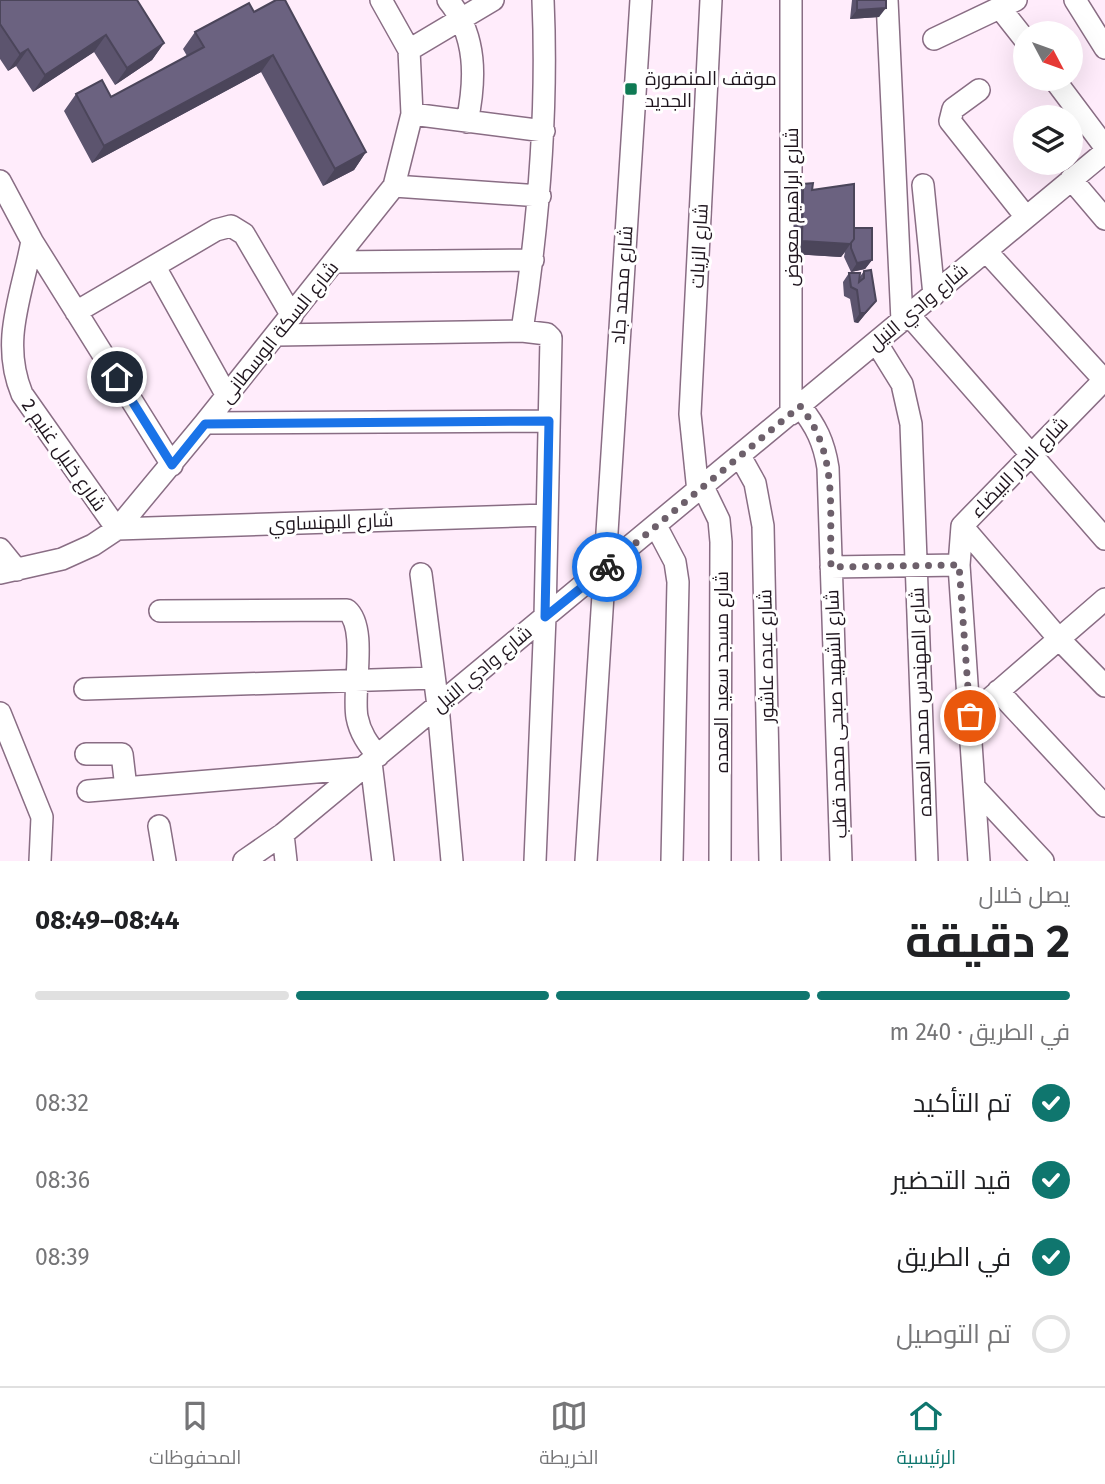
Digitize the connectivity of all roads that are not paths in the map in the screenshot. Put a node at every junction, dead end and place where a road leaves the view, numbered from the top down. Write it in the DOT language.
graph roads {
  1 [pos="381,0"];
  2 [pos="448,0"];
  3 [pos="493,0"];
  4 [pos="543,0"];
  5 [pos="642,0"];
  6 [pos="710,0"];
  7 [pos="791,0"];
  8 [pos="887,0"];
  9 [pos="1075,0"];
  10 [pos="1008,4"];
  11 [pos="462,18"];
  12 [pos="1016,21"];
  13 [pos="934,39"];
  14 [pos="1105,48"];
  15 [pos="409,50"];
  16 [pos="979,90"];
  17 [pos="1063,91"];
  18 [pos="412,114"];
  19 [pos="467,122"];
  20 [pos="544,131"];
  21 [pos="1105,150"];
  22 [pos="1071,179"];
  23 [pos="0,181"];
  24 [pos="923,185"];
  25 [pos="394,186"];
  26 [pos="540,196"];
  27 [pos="1026,217"];
  28 [pos="1105,219"];
  29 [pos="32,241"];
  30 [pos="986,251"];
  31 [pos="533,260"];
  32 [pos="335,262"];
  33 [pos="155,267"];
  34 [pos="934,295"];
  35 [pos="76,312"];
  36 [pos="292,316"];
  37 [pos="905,318"];
  38 [pos="522,331"];
  39 [pos="277,334"];
  40 [pos="876,342"];
  41 [pos="1105,380"];
  42 [pos="227,396"];
  43 [pos="795,410"];
  44 [pos="549,421"];
  45 [pos="205,424"];
  46 [pos="1031,454"];
  47 [pos="740,456"];
  48 [pos="172,465"];
  49 [pos="700,489"];
  50 [pos="545,515"];
  51 [pos="656,526"];
  52 [pos="962,526"];
  53 [pos="117,529"];
  54 [pos="1105,539"];
  55 [pos="0,549"];
  56 [pos="916,565"];
  57 [pos="959,565"];
  58 [pos="831,567"];
  59 [pos="603,570"];
  60 [pos="8,572"];
  61 [pos="421,574"];
  62 [pos="1105,598"];
  63 [pos="160,611"];
  64 [pos="545,617"];
  65 [pos="1059,639"];
  66 [pos="434,678"];
  67 [pos="357,680"];
  68 [pos="1105,686"];
  69 [pos="85,689"];
  70 [pos="998,691"];
  71 [pos="438,706"];
  72 [pos="0,713"];
  73 [pos="970,716"];
  74 [pos="86,754"];
  75 [pos="371,762"];
  76 [pos="126,788"];
  77 [pos="974,788"];
  78 [pos="88,791"];
  79 [pos="1105,806"];
  80 [pos="159,826"];
  81 [pos="283,834"];
  82 [pos="40,861"];
  83 [pos="165,861"];
  84 [pos="244,861"];
  85 [pos="286,861"];
  86 [pos="383,861"];
  87 [pos="452,861"];
  88 [pos="535,861"];
  89 [pos="586,861"];
  90 [pos="672,861"];
  91 [pos="720,861"];
  92 [pos="769,861"];
  93 [pos="841,861"];
  94 [pos="927,861"];
  95 [pos="979,861"];
  96 [pos="1043,861"];
  1 -- 15 [label="street, شارع السكة الوسطانى"];
  2 -- 11 [label="street"];
  3 -- 11 [label="street"];
  4 -- 20 [label="street"];
  5 -- 59 [label="street, شارع محمد جاد"];
  6 -- 49 [label="street, شارع الزيات"];
  7 -- 43 [label="street, شارع ابراهيم معوض"];
  8 -- 37 [label="street"];
  9 -- 14 [label="street"];
  10 -- 12 [label="street"];
  10 -- 13 [label="street"];
  11 -- 15 [label="street"];
  11 -- 19 [label="street"];
  15 -- 18 [label="street, شارع السكة الوسطانى"];
  16 -- 27 [label="street"];
  17 -- 21 [label="street"];
  18 -- 19 [label="street"];
  18 -- 25 [label="street, شارع السكة الوسطانى"];
  19 -- 20 [label="street"];
  20 -- 26 [label="street"];
  21 -- 22 [label="street, شارع وادي النيل"];
  22 -- 27 [label="street, شارع وادي النيل"];
  22 -- 28 [label="street"];
  23 -- 29 [label="street"];
  24 -- 34 [label="street"];
  25 -- 26 [label="street"];
  25 -- 32 [label="street, شارع السكة الوسطانى"];
  26 -- 31 [label="street"];
  27 -- 30 [label="street, شارع وادي النيل"];
  29 -- 35 [label="street"];
  29 -- 53 [label="street, شارع خليل غنيم 2"];
  30 -- 34 [label="street, شارع وادي النيل"];
  30 -- 41 [label="street"];
  31 -- 32 [label="street"];
  31 -- 38 [label="street"];
  32 -- 36 [label="street, شارع السكة الوسطانى"];
  33 -- 35 [label="street"];
  33 -- 36 [label="street"];
  33 -- 42 [label="street"];
  34 -- 37 [label="street, شارع وادي النيل"];
  35 -- 48 [label="street"];
  36 -- 39 [label="street, شارع السكة الوسطانى"];
  37 -- 40 [label="street, شارع وادي النيل"];
  37 -- 46 [label="street"];
  38 -- 39 [label="street"];
  38 -- 44 [label="street"];
  39 -- 42 [label="street, شارع السكة الوسطانى"];
  40 -- 43 [label="street, شارع وادي النيل"];
  40 -- 56 [label="street, شارع المهندس محمد العمده"];
  41 -- 46 [label="street, شارع الدار البيضاء"];
  42 -- 45 [label="street, شارع السكة الوسطانى"];
  43 -- 47 [label="street, شارع وادي النيل"];
  43 -- 58 [label="street, شارع الشهيد صبحى محمد قطب"];
  44 -- 45 [label="street"];
  44 -- 50 [label="street"];
  45 -- 48 [label="street, شارع السكة الوسطانى"];
  46 -- 52 [label="street, شارع الدار البيضاء"];
  46 -- 54 [label="street"];
  47 -- 49 [label="street, شارع وادي النيل"];
  47 -- 92 [label="street, شارع عبده عاشور"];
  48 -- 53 [label="street, شارع السكة الوسطانى"];
  49 -- 51 [label="street, شارع وادي النيل"];
  49 -- 91 [label="street, شارع مسجد سعيد العمده"];
  50 -- 53 [label="street, شارع البهنساوي"];
  50 -- 64 [label="street"];
  51 -- 59 [label="street, شارع وادي النيل"];
  51 -- 90 [label="street"];
  52 -- 57 [label="street, شارع الدار البيضاء"];
  52 -- 65 [label="street"];
  53 -- 60 [label="street, شارع السكة الوسطانى"];
  55 -- 60 [label="street"];
  56 -- 57 [label="street"];
  56 -- 58 [label="street"];
  56 -- 94 [label="street, شارع المهندس محمد العمده"];
  57 -- 73 [label="street, شارع الدار البيضاء"];
  58 -- 93 [label="street, شارع الشهيد صبحى محمد قطب"];
  59 -- 64 [label="street, شارع وادي النيل"];
  59 -- 89 [label="street, شارع محمد جاد"];
  61 -- 66 [label="street"];
  62 -- 65 [label="street"];
  63 -- 67 [label="street"];
  64 -- 71 [label="street, شارع وادي النيل"];
  64 -- 88 [label="street"];
  65 -- 68 [label="street"];
  65 -- 70 [label="street"];
  66 -- 67 [label="street"];
  66 -- 71 [label="street"];
  67 -- 69 [label="street"];
  67 -- 75 [label="street"];
  70 -- 73 [label="street"];
  70 -- 79 [label="street"];
  71 -- 75 [label="street, شارع وادي النيل"];
  71 -- 87 [label="street"];
  72 -- 82 [label="street"];
  73 -- 77 [label="street, شارع الدار البيضاء"];
  74 -- 76 [label="street"];
  75 -- 76 [label="street"];
  75 -- 81 [label="street, شارع وادي النيل"];
  75 -- 86 [label="street"];
  76 -- 78 [label="street"];
  77 -- 95 [label="street, شارع الدار البيضاء"];
  77 -- 96 [label="street"];
  80 -- 83 [label="street"];
  81 -- 84 [label="street, شارع وادي النيل"];
  81 -- 85 [label="street"];
}
